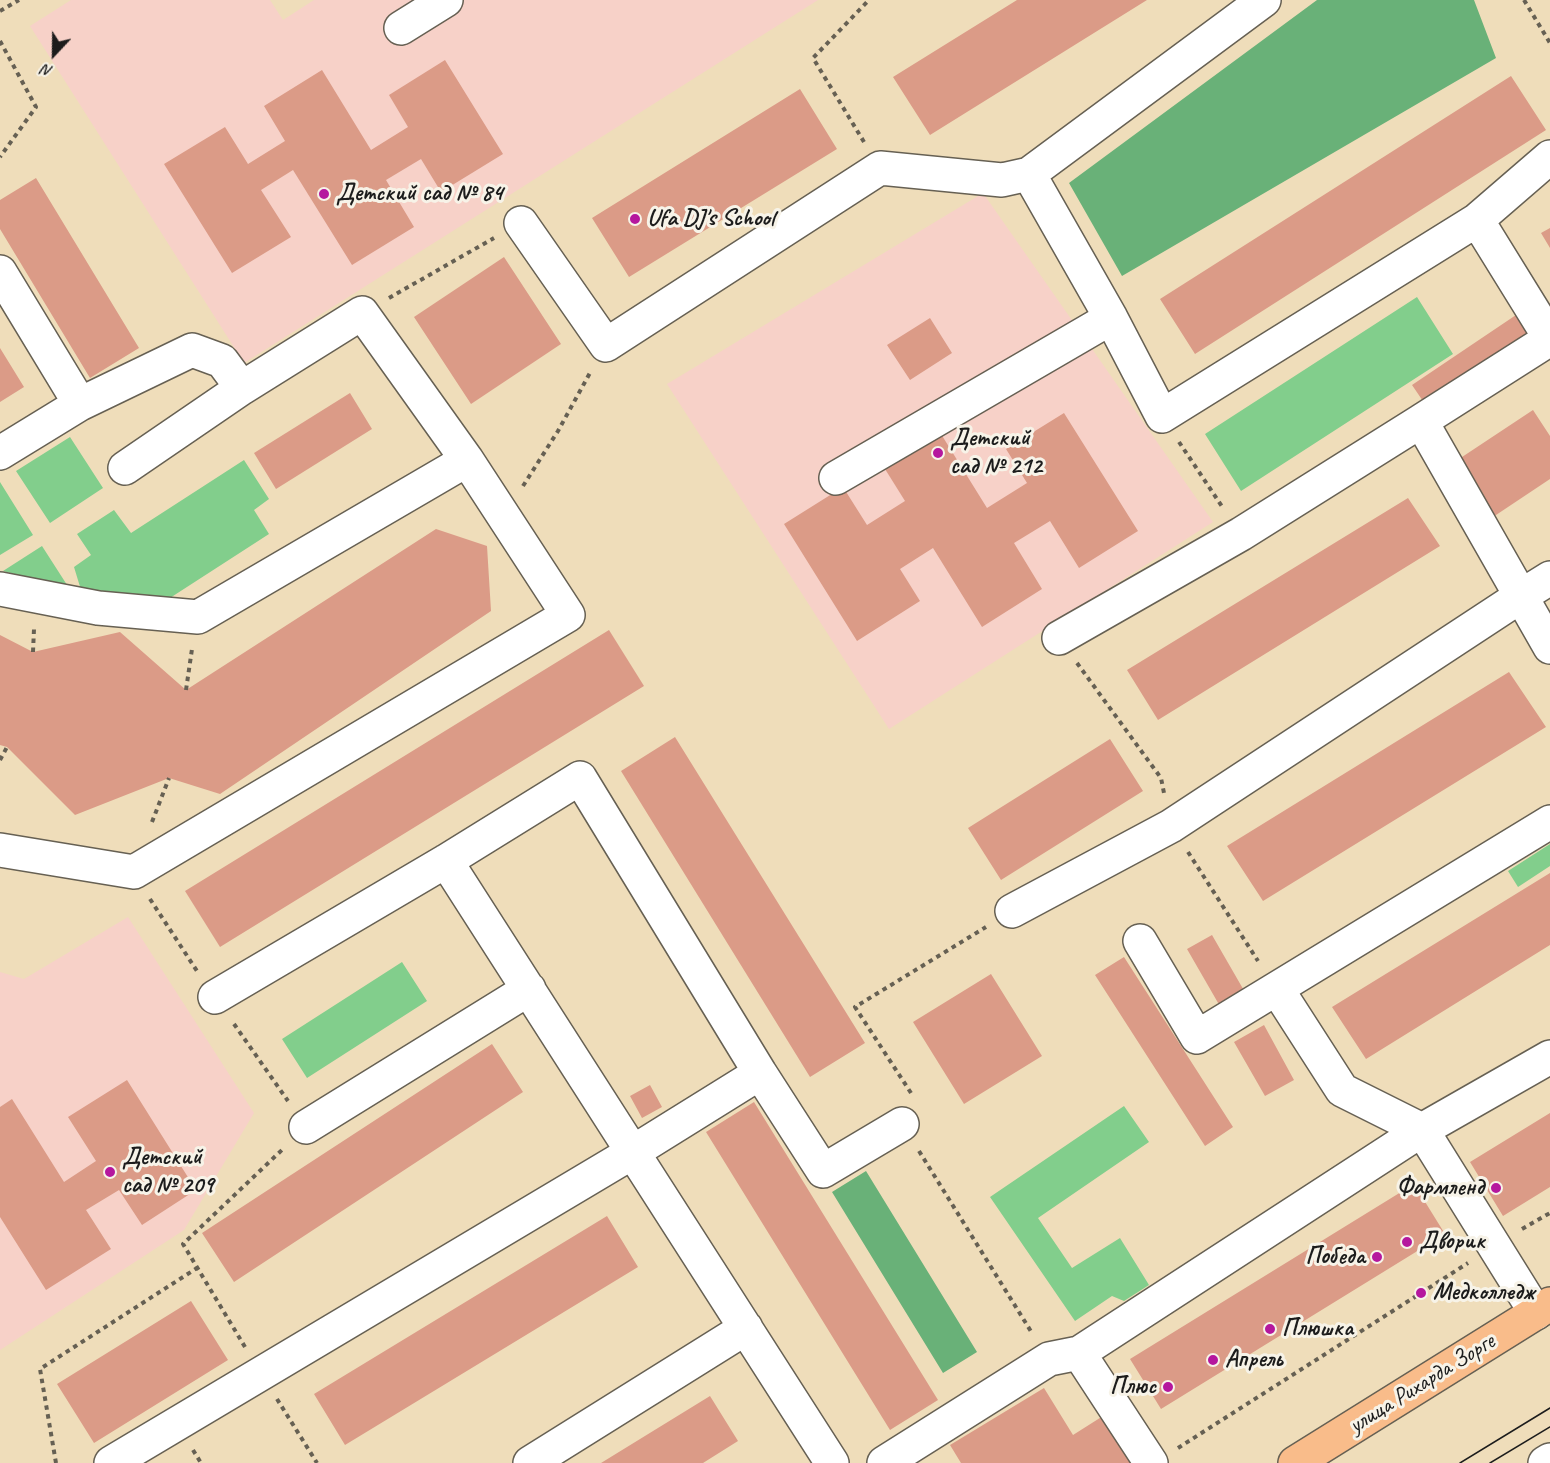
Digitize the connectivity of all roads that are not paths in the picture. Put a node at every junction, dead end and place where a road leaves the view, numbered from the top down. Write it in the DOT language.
graph roads {
  1 [pos="446,0"];
  2 [pos="1264,0"];
  3 [pos="401,28"];
  4 [pos="1550,157"];
  5 [pos="1029,174"];
  6 [pos="1477,220"];
  7 [pos="521,223"];
  8 [pos="0,272"];
  9 [pos="1112,318"];
  10 [pos="1550,338"];
  11 [pos="242,388"];
  12 [pos="80,404"];
  13 [pos="1421,421"];
  14 [pos="0,453"];
  15 [pos="467,460"];
  16 [pos="125,468"];
  17 [pos="836,478"];
  18 [pos="1550,578"];
  19 [pos="0,589"];
  20 [pos="1521,596"];
  21 [pos="1059,638"];
  22 [pos="1550,647"];
  23 [pos="1550,822"];
  24 [pos="0,850"];
  25 [pos="446,861"];
  26 [pos="1012,911"];
  27 [pos="1140,941"];
  28 [pos="529,989"];
  29 [pos="1277,990"];
  30 [pos="215,997"];
  31 [pos="1550,1057"];
  32 [pos="760,1073"];
  33 [pos="902,1124"];
  34 [pos="306,1127"];
  35 [pos="1422,1130"];
  36 [pos="633,1152"];
  37 [pos="1543,1309"];
  38 [pos="746,1328"];
  39 [pos="1064,1356"];
  40 [pos="1162,1457"];
  41 [pos="1550,1460"];
  42 [pos="111,1463"];
  43 [pos="530,1463"];
  44 [pos="832,1463"];
  45 [pos="884,1463"];
  46 [pos="1295,1463"];
  47 [pos="1545,1463"];
  1 -- 3 [label="lane"];
  2 -- 5 [label="lane"];
  4 -- 6 [label="lane"];
  5 -- 7 [label="lane"];
  5 -- 9 [label="lane"];
  6 -- 9 [label="lane"];
  6 -- 10 [label="lane"];
  8 -- 12 [label="lane"];
  9 -- 17 [label="lane"];
  10 -- 13 [label="lane"];
  11 -- 12 [label="lane"];
  11 -- 15 [label="lane"];
  11 -- 16 [label="lane"];
  12 -- 14 [label="lane"];
  13 -- 20 [label="lane"];
  13 -- 21 [label="lane"];
  15 -- 19 [label="lane"];
  15 -- 24 [label="lane"];
  18 -- 20 [label="lane"];
  20 -- 22 [label="lane"];
  20 -- 26 [label="lane"];
  23 -- 29 [label="lane"];
  25 -- 28 [label="lane"];
  25 -- 30 [label="lane"];
  25 -- 32 [label="lane"];
  27 -- 29 [label="lane"];
  28 -- 34 [label="lane"];
  28 -- 36 [label="lane"];
  29 -- 35 [label="lane"];
  31 -- 35 [label="lane"];
  32 -- 33 [label="lane"];
  32 -- 36 [label="lane"];
  35 -- 37 [label="lane"];
  35 -- 39 [label="lane"];
  36 -- 38 [label="lane"];
  36 -- 42 [label="lane"];
  37 -- 46 [label="main road, улица Рихарда Зорге"];
  38 -- 43 [label="lane"];
  38 -- 44 [label="lane"];
  39 -- 40 [label="lane"];
  39 -- 45 [label="lane"];
  41 -- 47 [label="lane"];
}
